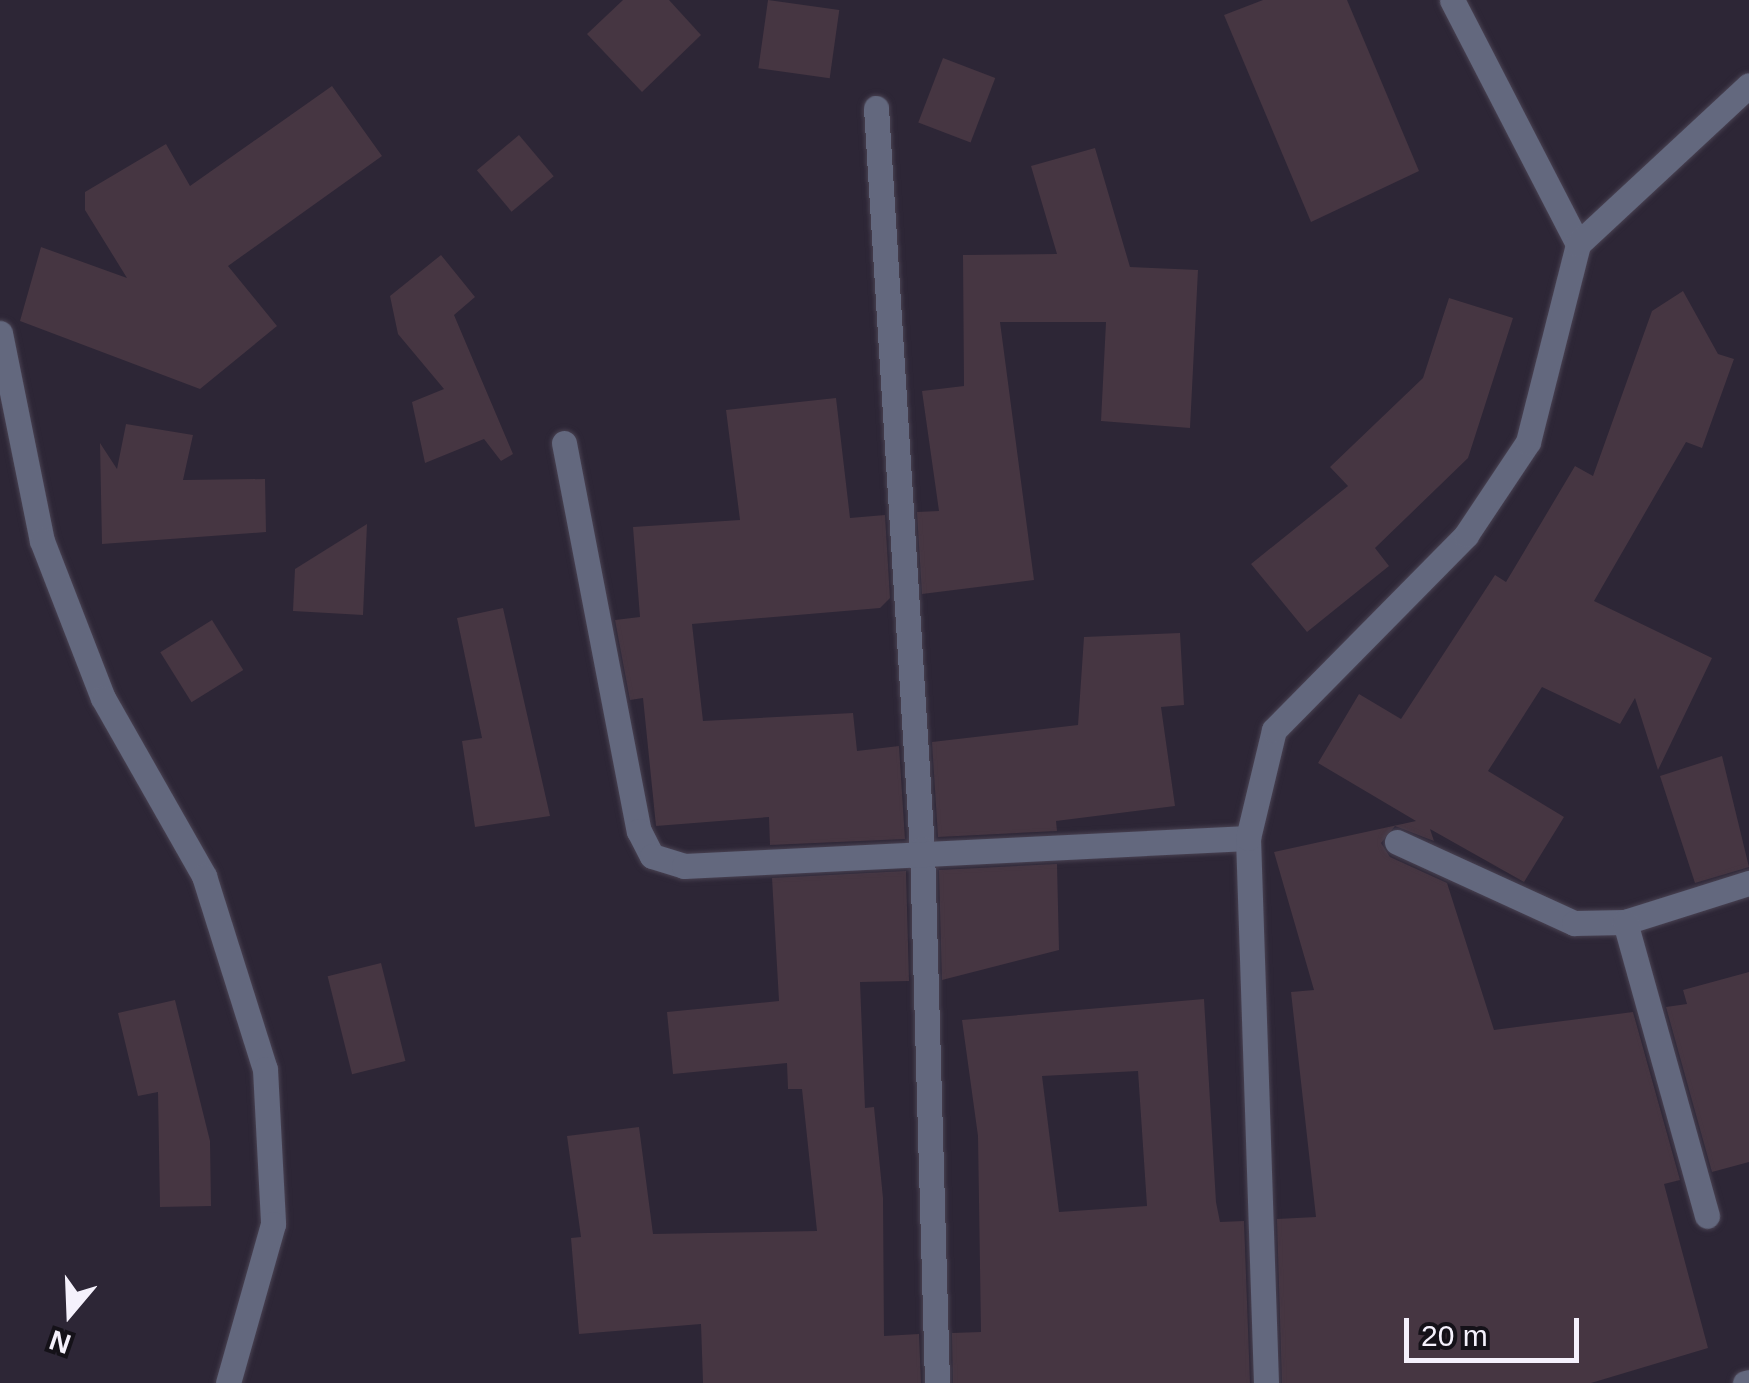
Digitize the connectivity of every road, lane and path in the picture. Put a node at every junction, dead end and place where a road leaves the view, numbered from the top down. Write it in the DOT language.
graph roads {
  1 [pos="1452,0"];
  2 [pos="1749,84"];
  3 [pos="876,108"];
  4 [pos="1578,244"];
  5 [pos="0,334"];
  6 [pos="564,443"];
  7 [pos="1248,838"];
  8 [pos="1397,842"];
  9 [pos="922,849"];
  10 [pos="1749,882"];
  11 [pos="1626,922"];
  12 [pos="1707,1216"];
  13 [pos="228,1383"];
  14 [pos="938,1383"];
  15 [pos="1266,1383"];
  1 -- 4 [label="street"];
  2 -- 4 [label="street"];
  3 -- 9 [label="street"];
  4 -- 7 [label="street"];
  5 -- 13 [label="street"];
  6 -- 9 [label="street"];
  7 -- 9 [label="street"];
  7 -- 15 [label="street"];
  8 -- 11 [label="street"];
  9 -- 14 [label="street"];
  10 -- 11 [label="street"];
  11 -- 12 [label="street"];
}
